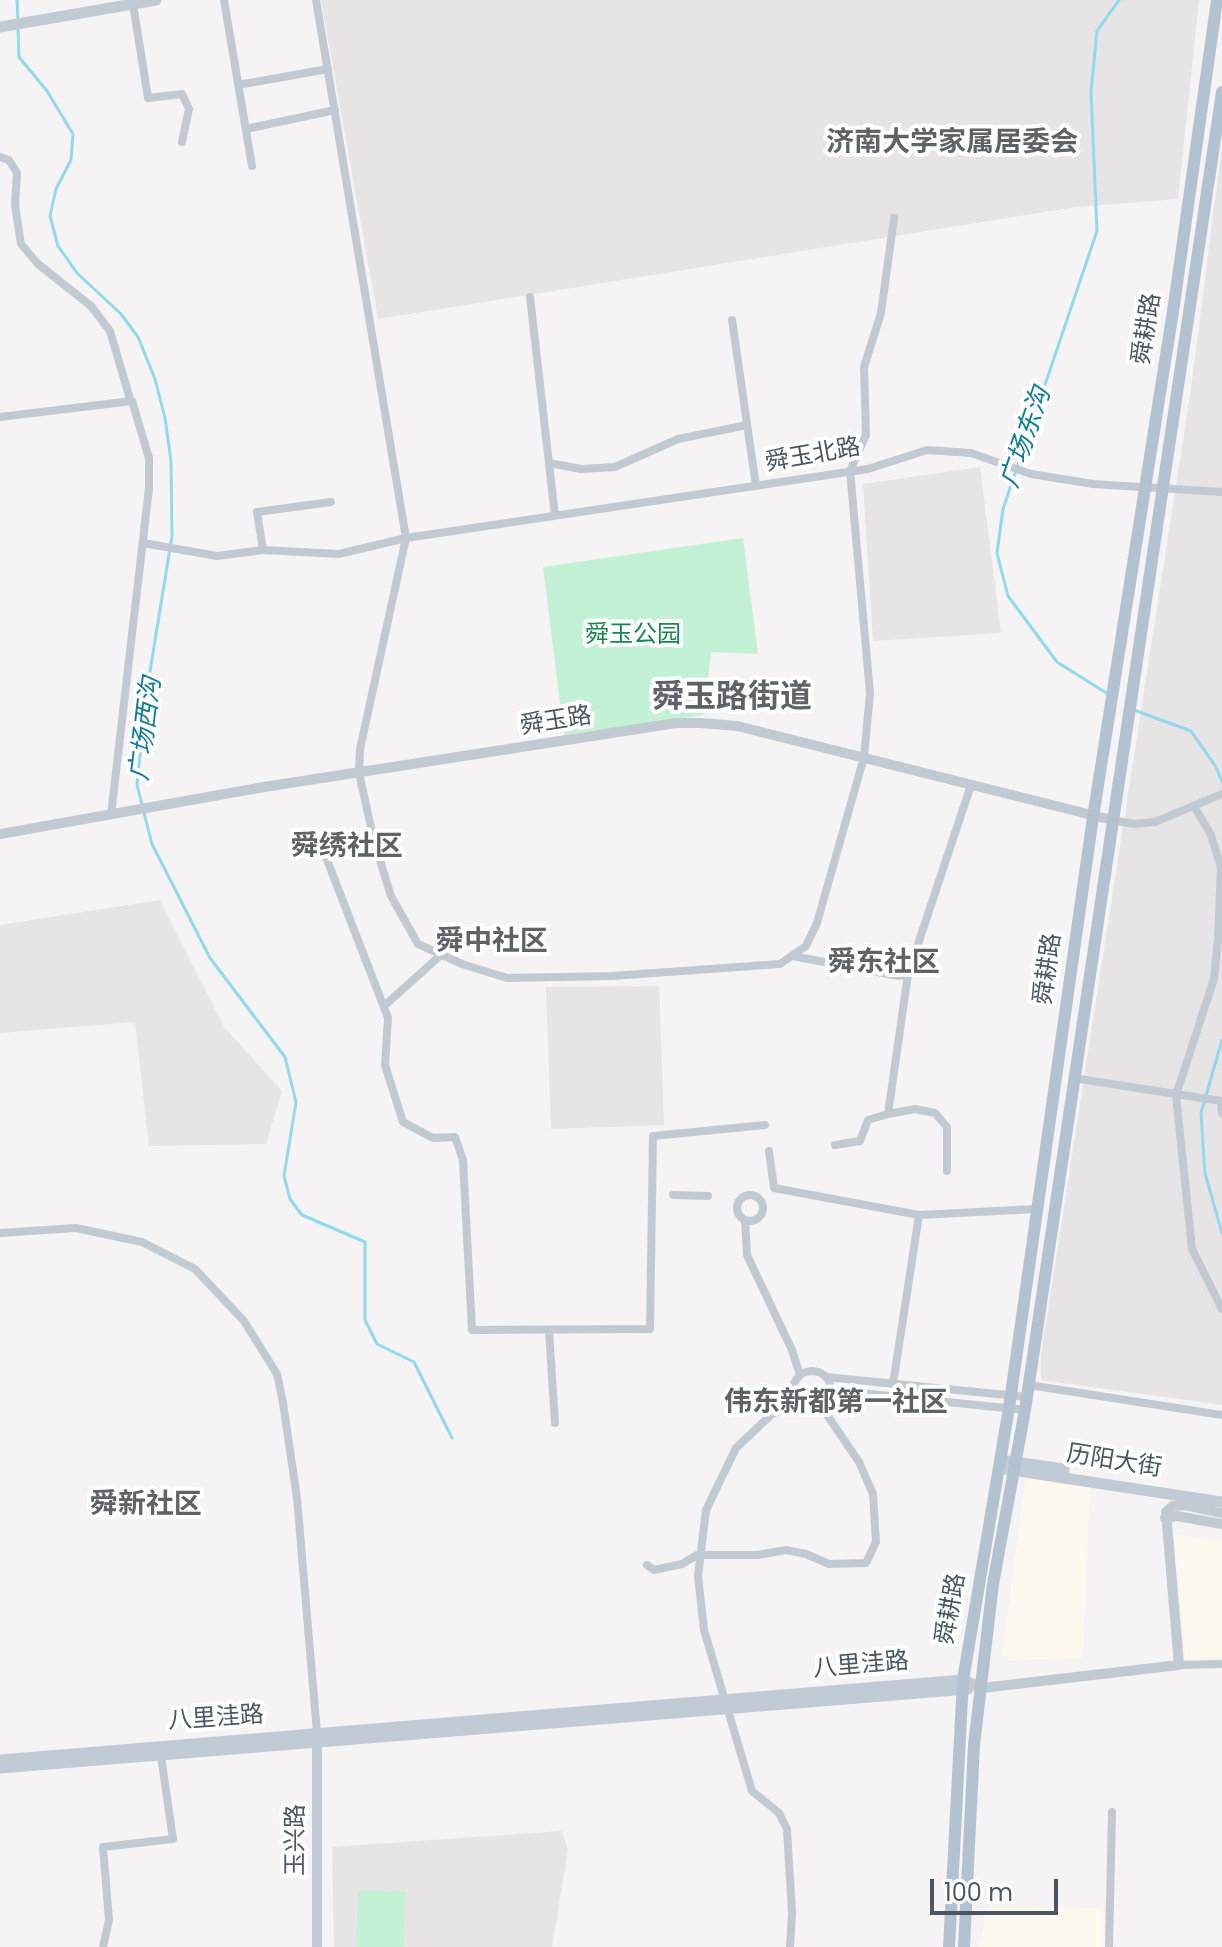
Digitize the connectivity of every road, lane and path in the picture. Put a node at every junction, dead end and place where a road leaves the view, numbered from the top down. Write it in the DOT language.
graph roads {
  1 [pos="156,0"];
  2 [pos="224,0"];
  3 [pos="316,0"];
  4 [pos="1217,0"];
  5 [pos="133,4"];
  6 [pos="0,27"];
  7 [pos="328,69"];
  8 [pos="238,85"];
  9 [pos="1222,92"];
  10 [pos="335,110"];
  11 [pos="246,129"];
  12 [pos="182,142"];
  13 [pos="0,157"];
  14 [pos="252,166"];
  15 [pos="894,218"];
  16 [pos="530,297"];
  17 [pos="732,320"];
  18 [pos="130,399"];
  19 [pos="0,417"];
  20 [pos="747,425"];
  21 [pos="549,463"];
  22 [pos="850,471"];
  23 [pos="756,486"];
  24 [pos="1145,487"];
  25 [pos="1163,489"];
  26 [pos="1222,492"];
  27 [pos="331,502"];
  28 [pos="555,516"];
  29 [pos="406,538"];
  30 [pos="143,543"];
  31 [pos="263,550"];
  32 [pos="864,757"];
  33 [pos="359,773"];
  34 [pos="971,785"];
  35 [pos="1222,794"];
  36 [pos="1194,806"];
  37 [pos="111,815"];
  38 [pos="1093,817"];
  39 [pos="1112,820"];
  40 [pos="0,834"];
  41 [pos="374,841"];
  42 [pos="441,955"];
  43 [pos="792,956"];
  44 [pos="908,974"];
  45 [pos="384,1006"];
  46 [pos="1073,1078"];
  47 [pos="1176,1095"];
  48 [pos="1221,1101"];
  49 [pos="1222,1113"];
  50 [pos="888,1114"];
  51 [pos="765,1125"];
  52 [pos="835,1145"];
  53 [pos="769,1151"];
  54 [pos="947,1171"];
  55 [pos="774,1188"];
  56 [pos="673,1195"];
  57 [pos="708,1196"];
  58 [pos="757,1197"];
  59 [pos="1036,1209"];
  60 [pos="919,1215"];
  61 [pos="745,1220"];
  62 [pos="0,1233"];
  63 [pos="1222,1309"];
  64 [pos="549,1330"];
  65 [pos="800,1375"];
  66 [pos="826,1377"];
  67 [pos="893,1384"];
  68 [pos="831,1390"];
  69 [pos="1027,1397"];
  70 [pos="1010,1401"];
  71 [pos="798,1402"];
  72 [pos="821,1406"];
  73 [pos="1222,1415"];
  74 [pos="555,1423"];
  75 [pos="1007,1465"];
  76 [pos="1222,1496"];
  77 [pos="1222,1502"];
  78 [pos="1222,1513"];
  79 [pos="1165,1518"];
  80 [pos="1222,1524"];
  81 [pos="701,1554"];
  82 [pos="647,1565"];
  83 [pos="1222,1664"];
  84 [pos="1179,1665"];
  85 [pos="962,1684"];
  86 [pos="982,1688"];
  87 [pos="727,1704"];
  88 [pos="317,1738"];
  89 [pos="161,1756"];
  90 [pos="0,1760"];
  91 [pos="0,1768"];
  92 [pos="1112,1812"];
  93 [pos="103,1947"];
  94 [pos="317,1947"];
  95 [pos="790,1947"];
  96 [pos="949,1947"];
  97 [pos="964,1947"];
  98 [pos="1109,1947"];
  1 -- 5 [label="main road"];
  2 -- 8 [label="street"];
  3 -- 7 [label="street"];
  4 -- 24 [label="main road, 舜耕路"];
  5 -- 6 [label="main road"];
  5 -- 12 [label="street"];
  7 -- 8 [label="street"];
  7 -- 10 [label="street"];
  8 -- 11 [label="street"];
  9 -- 25 [label="main road, 舜耕路"];
  10 -- 11 [label="street"];
  10 -- 29 [label="street"];
  11 -- 14 [label="street"];
  13 -- 18 [label="street"];
  15 -- 22 [label="street"];
  16 -- 21 [label="street"];
  17 -- 20 [label="street"];
  19 -- 30 [label="street"];
  20 -- 21 [label="street"];
  20 -- 23 [label="street"];
  21 -- 28 [label="street"];
  22 -- 23 [label="street, 舜玉北路"];
  22 -- 24 [label="street, 舜玉北路"];
  22 -- 32 [label="street"];
  23 -- 28 [label="street, 舜玉北路"];
  24 -- 25 [label="street, 舜玉北路"];
  24 -- 38 [label="main road, 舜耕路"];
  25 -- 26 [label="street, 舜玉北路"];
  25 -- 39 [label="main road, 舜耕路"];
  27 -- 31 [label="street"];
  28 -- 29 [label="street, 舜玉北路"];
  29 -- 31 [label="street, 舜玉北路"];
  29 -- 33 [label="street"];
  30 -- 31 [label="street, 舜玉北路"];
  30 -- 37 [label="street"];
  32 -- 33 [label="street, 舜玉路"];
  32 -- 34 [label="street, 舜玉路"];
  32 -- 43 [label="street"];
  33 -- 37 [label="street, 舜玉路"];
  33 -- 41 [label="street"];
  34 -- 38 [label="street, 舜玉路"];
  34 -- 44 [label="street"];
  35 -- 36 [label="street"];
  36 -- 39 [label="street"];
  36 -- 47 [label="street"];
  37 -- 40 [label="street, 舜玉路"];
  38 -- 39 [label="street, 舜玉路"];
  38 -- 59 [label="main road, 舜耕路"];
  39 -- 46 [label="main road, 舜耕路"];
  41 -- 42 [label="street"];
  41 -- 45 [label="street"];
  42 -- 43 [label="street"];
  42 -- 45 [label="street"];
  43 -- 44 [label="street"];
  44 -- 50 [label="street"];
  45 -- 64 [label="street"];
  46 -- 47 [label="street"];
  46 -- 69 [label="main road, 舜耕路"];
  47 -- 48 [label="street"];
  47 -- 63 [label="street"];
  48 -- 49 [label="street"];
  50 -- 52 [label="street"];
  50 -- 54 [label="street"];
  51 -- 64 [label="street"];
  53 -- 55 [label="street"];
  55 -- 58 [label="street"];
  55 -- 60 [label="street"];
  56 -- 57 [label="street"];
  58 -- 61 [label="street"];
  58 -- 61 [label="street"];
  59 -- 60 [label="street"];
  59 -- 70 [label="main road, 舜耕路"];
  60 -- 67 [label="street"];
  61 -- 65 [label="street"];
  62 -- 88 [label="street"];
  64 -- 74 [label="street"];
  65 -- 66 [label="street"];
  65 -- 71 [label="street"];
  66 -- 67 [label="street"];
  66 -- 68 [label="street"];
  67 -- 70 [label="street"];
  68 -- 70 [label="street"];
  68 -- 72 [label="street"];
  69 -- 70 [label="street"];
  69 -- 73 [label="street"];
  69 -- 75 [label="main road, 舜耕路"];
  70 -- 75 [label="main road, 舜耕路"];
  71 -- 72 [label="street"];
  71 -- 81 [label="street"];
  72 -- 81 [label="street"];
  75 -- 76 [label="main road, 历阳大街"];
  75 -- 77 [label="main road, 历阳大街"];
  75 -- 85 [label="main road, 舜耕路"];
  75 -- 86 [label="main road, 舜耕路"];
  78 -- 79 [label="street"];
  79 -- 80 [label="street"];
  79 -- 84 [label="street"];
  81 -- 82 [label="street"];
  81 -- 87 [label="street"];
  83 -- 84 [label="street"];
  84 -- 86 [label="street"];
  85 -- 86 [label="main road, 八里洼路"];
  85 -- 87 [label="main road, 八里洼路"];
  85 -- 96 [label="main road, 舜耕路"];
  86 -- 97 [label="main road, 舜耕路"];
  87 -- 88 [label="main road, 八里洼路"];
  87 -- 95 [label="street"];
  88 -- 89 [label="main road, 八里洼路"];
  88 -- 90 [label="main road, 八里洼路"];
  88 -- 94 [label="street, 玉兴路"];
  89 -- 91 [label="main road, 八里洼路"];
  89 -- 93 [label="street"];
  92 -- 98 [label="street"];
}
